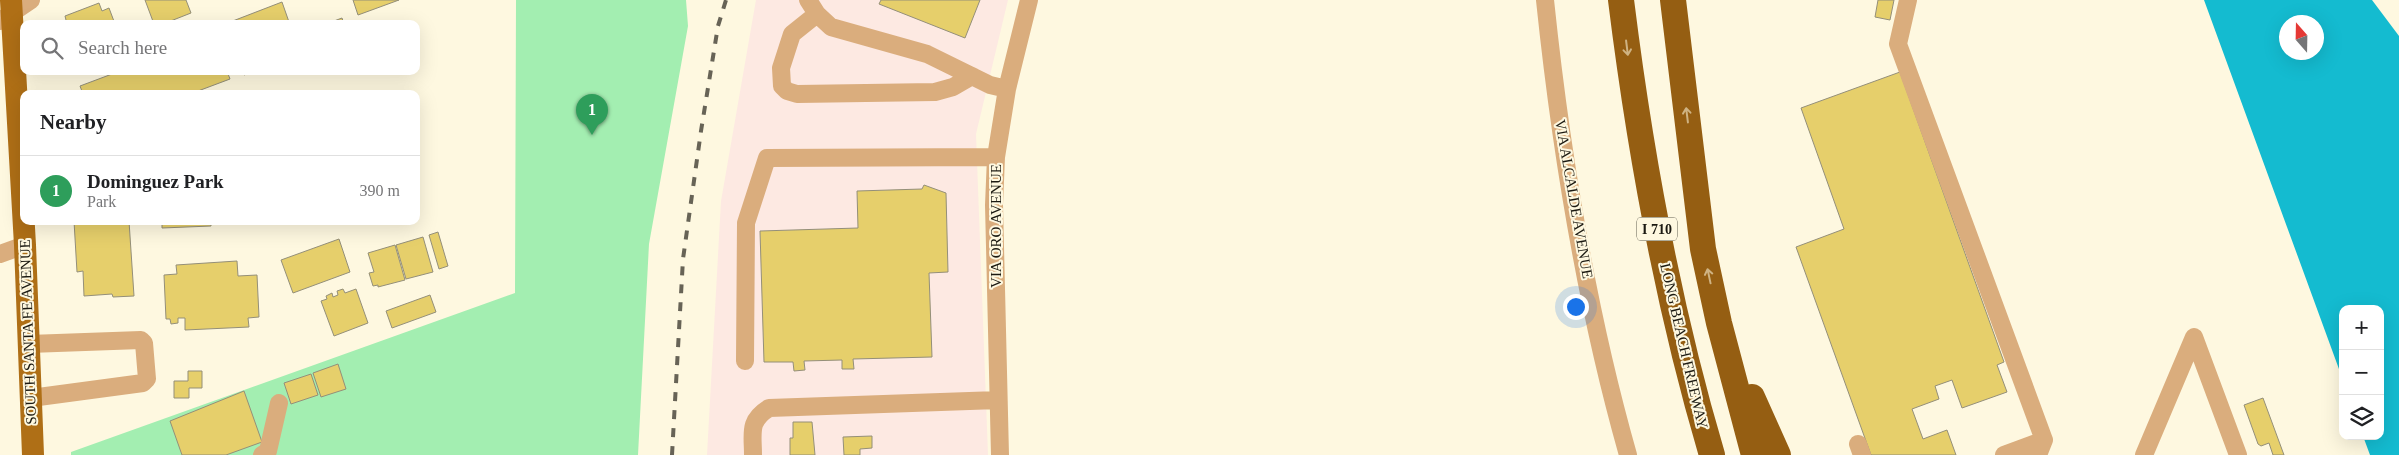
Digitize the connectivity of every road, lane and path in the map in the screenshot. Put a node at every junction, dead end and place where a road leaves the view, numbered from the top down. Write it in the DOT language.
graph roads {
  1 [pos="31,0"];
  2 [pos="1029,0"];
  3 [pos="1545,0"];
  4 [pos="1620,0"];
  5 [pos="1673,0"];
  6 [pos="1908,0"];
  7 [pos="812,7"];
  8 [pos="7,11"];
  9 [pos="972,76"];
  10 [pos="1007,89"];
  11 [pos="996,157"];
  12 [pos="20,180"];
  13 [pos="23,225"];
  14 [pos="25,245"];
  15 [pos="0,254"];
  16 [pos="1719,323"];
  17 [pos="29,344"];
  18 [pos="745,360"];
  19 [pos="31,398"];
  20 [pos="998,400"];
  21 [pos="279,403"];
  22 [pos="2041,447"];
  23 [pos="33,455"];
  24 [pos="262,455"];
  25 [pos="753,455"];
  26 [pos="1000,455"];
  27 [pos="1628,455"];
  28 [pos="1712,455"];
  29 [pos="1754,455"];
  30 [pos="1778,455"];
  31 [pos="2004,455"];
  32 [pos="2144,455"];
  33 [pos="2238,455"];
  1 -- 8 [label="street"];
  2 -- 10 [label="street, VIA ORO AVENUE"];
  3 -- 27 [label="street, VIA ALCALDE AVENUE"];
  4 -- 28 [label="highway, LONG BEACH FREEWAY / I 710, one-way"];
  16 -- 5 [label="highway, I 710, one-way"];
  6 -- 22 [label="street"];
  7 -- 9 [label="street"];
  7 -- 9 [label="street"];
  8 -- 12 [label="main road, SOUTH SANTA FE AVENUE"];
  9 -- 10 [label="street"];
  10 -- 11 [label="street, VIA ORO AVENUE"];
  11 -- 18 [label="street"];
  11 -- 20 [label="street, VIA ORO AVENUE"];
  13 -- 14 [label="main road, SOUTH SANTA FE AVENUE"];
  14 -- 15 [label="street"];
  14 -- 17 [label="main road, SOUTH SANTA FE AVENUE"];
  16 -- 29 [label="highway, I 710"];
  16 -- 30 [label="highway"];
  17 -- 19 [label="main road, SOUTH SANTA FE AVENUE"];
  17 -- 19 [label="street"];
  19 -- 23 [label="main road, SOUTH SANTA FE AVENUE"];
  20 -- 25 [label="street"];
  20 -- 26 [label="street, VIA ORO AVENUE"];
  21 -- 24 [label="street"];
  22 -- 31 [label="street"];
  32 -- 33 [label="street"];
}
